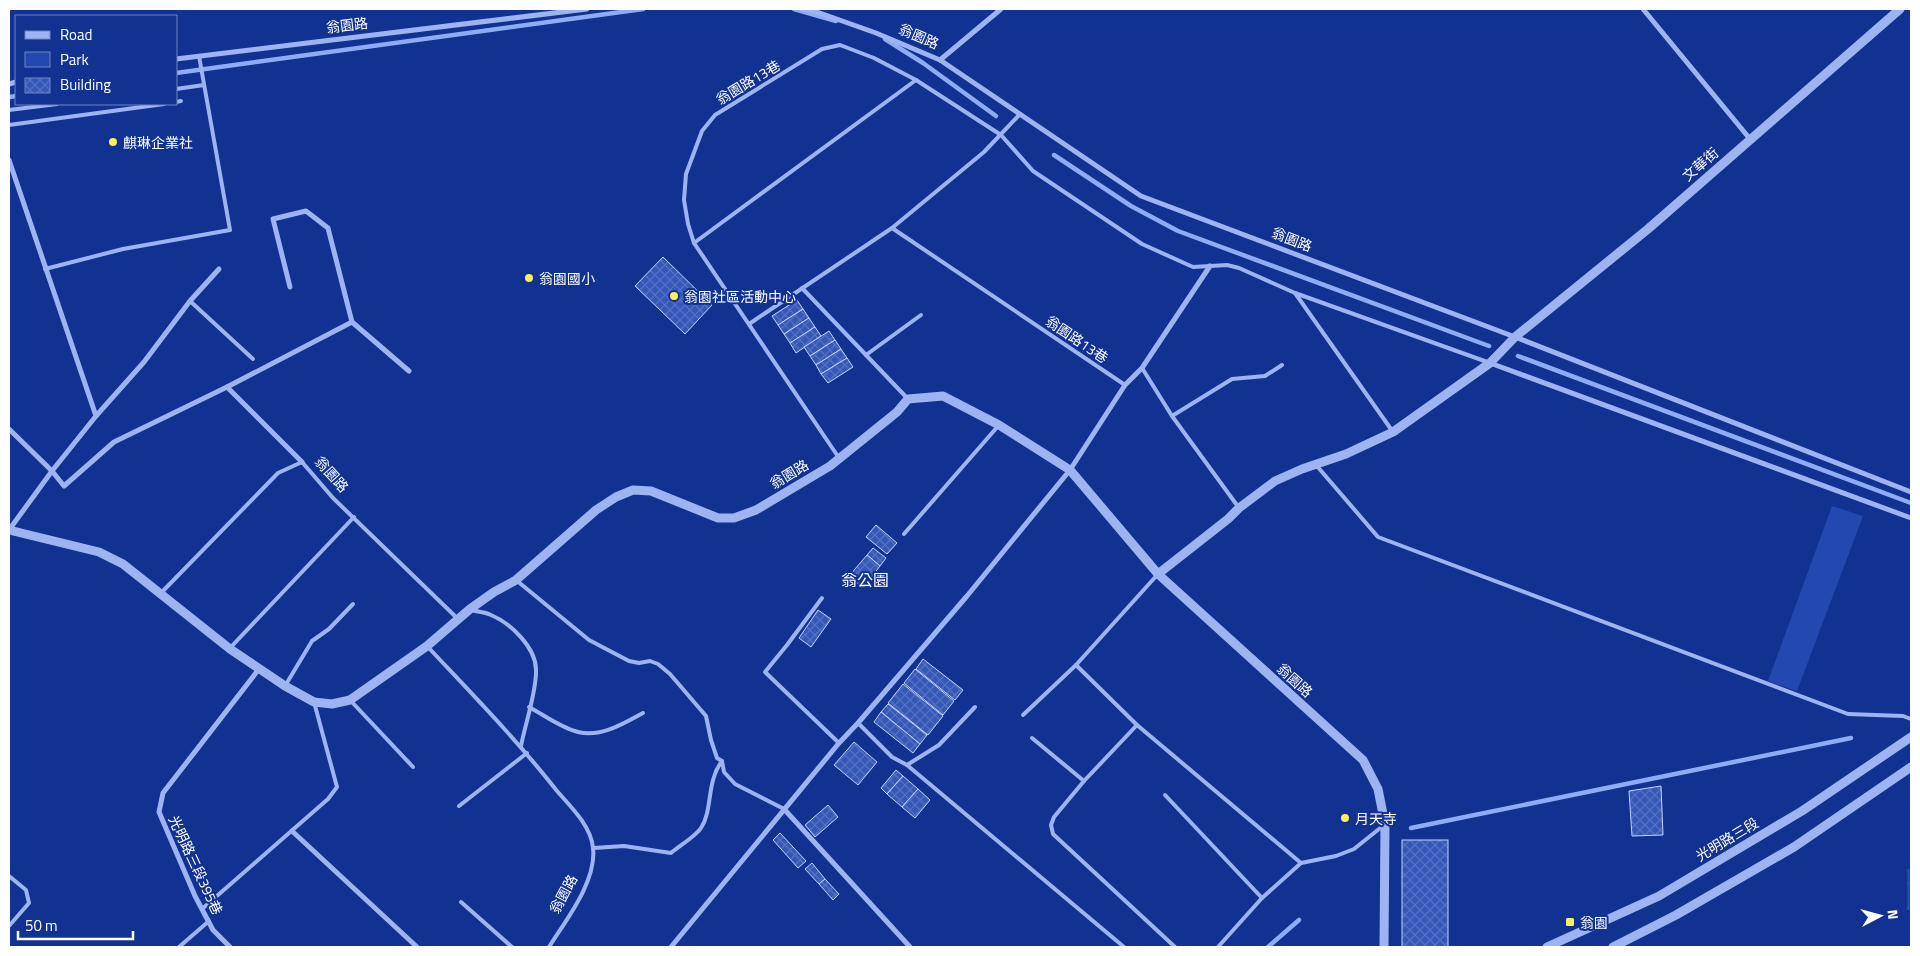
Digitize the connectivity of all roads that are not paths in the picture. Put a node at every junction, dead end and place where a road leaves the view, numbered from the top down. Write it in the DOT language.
graph roads {
  1 [pos="541,9"];
  2 [pos="587,9"];
  3 [pos="802,9"];
  4 [pos="1002,9"];
  5 [pos="1643,9"];
  6 [pos="1900,9"];
  7 [pos="542,15"];
  8 [pos="199,56"];
  9 [pos="178,59"];
  10 [pos="940,60"];
  11 [pos="916,80"];
  12 [pos="204,85"];
  13 [pos="178,89"];
  14 [pos="49,105"];
  15 [pos="157,105"];
  16 [pos="9,110"];
  17 [pos="1020,114"];
  18 [pos="9,125"];
  19 [pos="1001,135"];
  20 [pos="1750,139"];
  21 [pos="9,160"];
  22 [pos="892,228"];
  23 [pos="694,243"];
  24 [pos="1210,266"];
  25 [pos="45,269"];
  26 [pos="219,269"];
  27 [pos="290,288"];
  28 [pos="802,288"];
  29 [pos="1295,292"];
  30 [pos="190,301"];
  31 [pos="921,315"];
  32 [pos="352,322"];
  33 [pos="749,324"];
  34 [pos="1516,337"];
  35 [pos="866,355"];
  36 [pos="253,359"];
  37 [pos="1490,363"];
  38 [pos="1282,365"];
  39 [pos="1142,368"];
  40 [pos="409,371"];
  41 [pos="1125,385"];
  42 [pos="227,387"];
  43 [pos="908,399"];
  44 [pos="96,416"];
  45 [pos="1172,416"];
  46 [pos="999,425"];
  47 [pos="9,429"];
  48 [pos="1393,432"];
  49 [pos="839,458"];
  50 [pos="302,462"];
  51 [pos="1316,464"];
  52 [pos="1070,470"];
  53 [pos="52,471"];
  54 [pos="1911,492"];
  55 [pos="1239,508"];
  56 [pos="354,517"];
  57 [pos="1911,518"];
  58 [pos="9,530"];
  59 [pos="904,534"];
  60 [pos="1158,574"];
  61 [pos="516,580"];
  62 [pos="161,592"];
  63 [pos="822,598"];
  64 [pos="353,604"];
  65 [pos="470,610"];
  66 [pos="459,620"];
  67 [pos="427,646"];
  68 [pos="230,649"];
  69 [pos="1076,665"];
  70 [pos="260,669"];
  71 [pos="284,686"];
  72 [pos="350,700"];
  73 [pos="314,702"];
  74 [pos="975,707"];
  75 [pos="529,708"];
  76 [pos="644,712"];
  77 [pos="1023,715"];
  78 [pos="1911,719"];
  79 [pos="858,723"];
  80 [pos="1137,725"];
  81 [pos="1911,737"];
  82 [pos="1032,738"];
  83 [pos="839,743"];
  84 [pos="521,746"];
  85 [pos="527,753"];
  86 [pos="722,761"];
  87 [pos="906,765"];
  88 [pos="413,767"];
  89 [pos="1911,767"];
  90 [pos="1084,781"];
  91 [pos="1165,795"];
  92 [pos="459,806"];
  93 [pos="784,809"];
  94 [pos="1385,824"];
  95 [pos="292,831"];
  96 [pos="594,848"];
  97 [pos="1301,863"];
  98 [pos="9,876"];
  99 [pos="1262,898"];
  100 [pos="461,902"];
  101 [pos="202,909"];
  102 [pos="209,921"];
  103 [pos="9,926"];
  104 [pos="179,947"];
  105 [pos="230,947"];
  106 [pos="417,947"];
  107 [pos="512,947"];
  108 [pos="549,947"];
  109 [pos="671,947"];
  110 [pos="910,947"];
  111 [pos="1124,947"];
  112 [pos="1175,947"];
  113 [pos="1218,947"];
  114 [pos="1384,947"];
  115 [pos="1547,947"];
  116 [pos="1613,947"];
  1 -- 7 [label="street"];
  2 -- 7 [label="street, 翁園路"];
  3 -- 10 [label="street, 翁園路"];
  4 -- 10 [label="street, 翁園路"];
  5 -- 20 [label="street"];
  6 -- 20 [label="street, 文華街"];
  7 -- 8 [label="street, 翁園路"];
  8 -- 9 [label="street, 翁園路"];
  8 -- 12 [label="lane"];
  10 -- 17 [label="street, 翁園路"];
  11 -- 19 [label="lane, 翁園路13巷"];
  11 -- 23 [label="lane"];
  11 -- 23 [label="lane, 翁園路13巷"];
  12 -- 13 [label="lane"];
  12 -- 25 [label="lane"];
  14 -- 16 [label="lane"];
  15 -- 18 [label="lane"];
  17 -- 19 [label="lane"];
  17 -- 34 [label="street, 翁園路"];
  19 -- 22 [label="lane"];
  19 -- 24 [label="lane, 翁園路13巷"];
  20 -- 34 [label="street, 文華街"];
  21 -- 25 [label="street"];
  22 -- 28 [label="lane"];
  22 -- 41 [label="lane, 翁園路13巷"];
  23 -- 33 [label="lane, 翁園路13巷"];
  24 -- 29 [label="lane, 翁園路13巷"];
  24 -- 39 [label="street"];
  25 -- 44 [label="street"];
  26 -- 30 [label="street, 翁園路"];
  27 -- 32 [label="street"];
  28 -- 33 [label="lane"];
  28 -- 35 [label="lane"];
  29 -- 37 [label="lane, 翁園路13巷"];
  29 -- 48 [label="lane"];
  30 -- 36 [label="lane"];
  30 -- 44 [label="street, 翁園路"];
  31 -- 35 [label="lane"];
  32 -- 40 [label="street"];
  32 -- 42 [label="street"];
  33 -- 49 [label="lane, 翁園路13巷"];
  34 -- 37 [label="street"];
  34 -- 54 [label="street, 翁園路"];
  35 -- 43 [label="lane"];
  37 -- 48 [label="street"];
  37 -- 57 [label="street"];
  38 -- 45 [label="lane"];
  39 -- 41 [label="street"];
  39 -- 45 [label="lane"];
  41 -- 52 [label="street"];
  42 -- 50 [label="street"];
  42 -- 53 [label="street"];
  43 -- 46 [label="street, 翁園路"];
  43 -- 49 [label="street, 翁園路"];
  44 -- 53 [label="street, 翁園路"];
  45 -- 55 [label="lane"];
  46 -- 52 [label="street, 翁園路"];
  46 -- 59 [label="lane"];
  47 -- 53 [label="street"];
  48 -- 51 [label="street"];
  49 -- 61 [label="street, 翁園路"];
  50 -- 56 [label="lane, 翁園路"];
  50 -- 62 [label="lane, 翁園路"];
  51 -- 55 [label="street"];
  51 -- 78 [label="lane"];
  52 -- 60 [label="street, 翁園路"];
  52 -- 79 [label="street"];
  53 -- 58 [label="street, 翁園路"];
  55 -- 60 [label="street"];
  56 -- 66 [label="lane, 翁園路"];
  56 -- 68 [label="lane"];
  58 -- 62 [label="street, 翁園路"];
  60 -- 69 [label="lane"];
  60 -- 94 [label="street, 翁園路"];
  61 -- 65 [label="street, 翁園路"];
  61 -- 86 [label="lane"];
  62 -- 68 [label="street, 翁園路"];
  63 -- 83 [label="lane"];
  64 -- 71 [label="lane"];
  65 -- 66 [label="street, 翁園路"];
  65 -- 75 [label="lane"];
  66 -- 67 [label="street, 翁園路"];
  67 -- 72 [label="street, 翁園路"];
  67 -- 84 [label="lane"];
  68 -- 70 [label="street, 翁園路"];
  69 -- 77 [label="lane"];
  69 -- 80 [label="lane"];
  70 -- 71 [label="street, 翁園路"];
  70 -- 101 [label="street, 光明路三段395巷"];
  71 -- 73 [label="street, 翁園路"];
  72 -- 73 [label="street, 翁園路"];
  72 -- 88 [label="lane"];
  73 -- 95 [label="lane"];
  74 -- 87 [label="lane"];
  75 -- 76 [label="lane"];
  75 -- 84 [label="lane"];
  79 -- 83 [label="street"];
  79 -- 87 [label="lane"];
  80 -- 90 [label="lane"];
  80 -- 97 [label="lane"];
  81 -- 115 [label="street, 光明路三段"];
  82 -- 90 [label="lane"];
  83 -- 93 [label="street"];
  84 -- 85 [label="lane"];
  85 -- 92 [label="lane"];
  85 -- 96 [label="lane"];
  86 -- 93 [label="lane"];
  86 -- 96 [label="lane"];
  87 -- 111 [label="lane"];
  89 -- 116 [label="street"];
  90 -- 112 [label="lane"];
  91 -- 99 [label="lane"];
  93 -- 109 [label="street"];
  93 -- 110 [label="street"];
  94 -- 97 [label="lane"];
  94 -- 114 [label="street, 翁園路"];
  95 -- 101 [label="lane"];
  95 -- 106 [label="street"];
  96 -- 108 [label="lane, 翁園路"];
  97 -- 99 [label="lane"];
  98 -- 103 [label="lane"];
  99 -- 113 [label="lane"];
  100 -- 107 [label="lane"];
  101 -- 102 [label="street, 光明路三段395巷"];
  102 -- 104 [label="lane"];
  102 -- 105 [label="street, 光明路三段395巷"];
}
